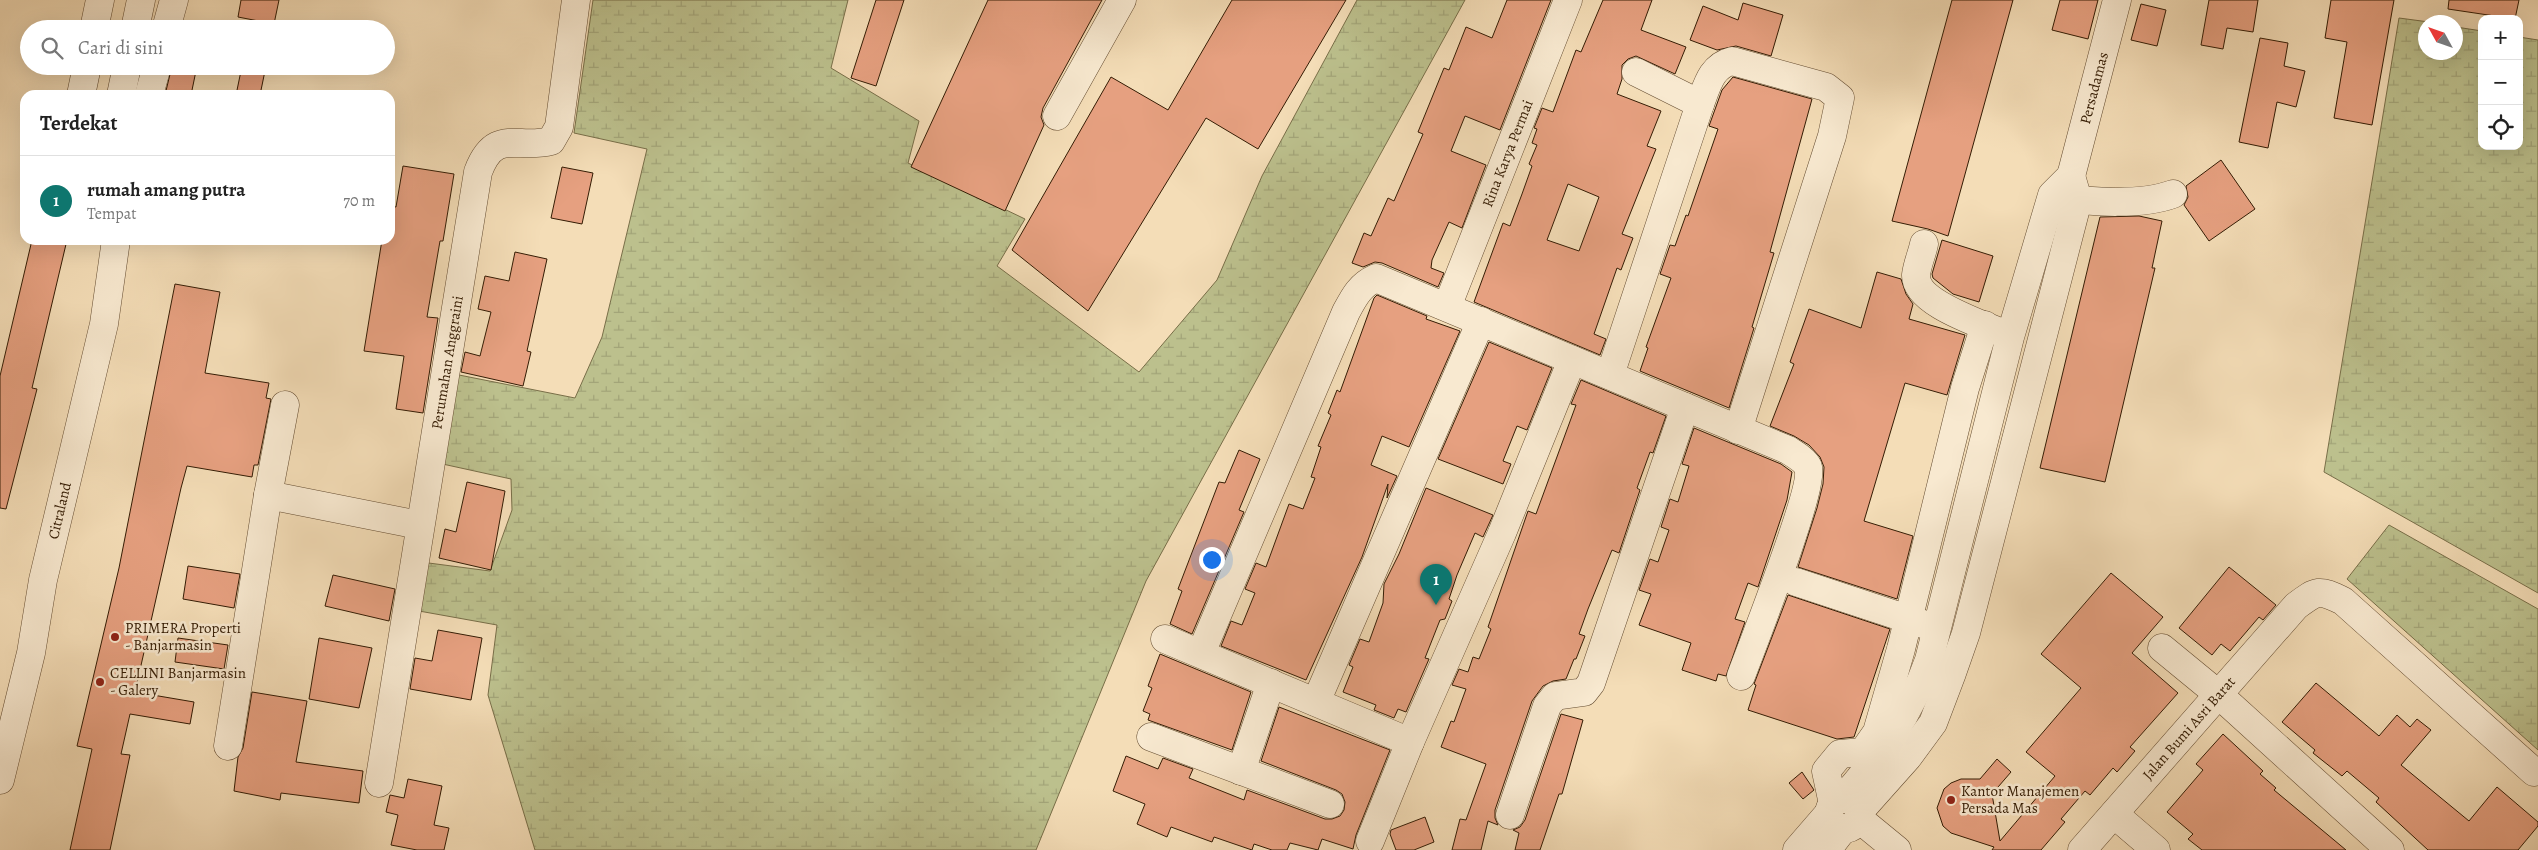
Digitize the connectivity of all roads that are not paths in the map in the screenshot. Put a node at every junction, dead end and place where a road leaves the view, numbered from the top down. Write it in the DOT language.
graph roads {
  1 [pos="100,0"];
  2 [pos="141,0"];
  3 [pos="174,0"];
  4 [pos="576,0"];
  5 [pos="1122,0"];
  6 [pos="1568,0"];
  7 [pos="2117,0"];
  8 [pos="96,20"];
  9 [pos="137,20"];
  10 [pos="168,20"];
  11 [pos="1636,72"];
  12 [pos="85,75"];
  13 [pos="125,75"];
  14 [pos="154,75"];
  15 [pos="82,90"];
  16 [pos="122,90"];
  17 [pos="150,90"];
  18 [pos="1700,104"];
  19 [pos="1057,116"];
  20 [pos="2075,188"];
  21 [pos="2173,194"];
  22 [pos="1924,244"];
  23 [pos="115,245"];
  24 [pos="1447,307"];
  25 [pos="1481,321"];
  26 [pos="1985,325"];
  27 [pos="2010,337"];
  28 [pos="1572,360"];
  29 [pos="1610,375"];
  30 [pos="285,405"];
  31 [pos="1685,407"];
  32 [pos="1738,430"];
  33 [pos="268,495"];
  34 [pos="419,525"];
  35 [pos="1929,531"];
  36 [pos="1960,538"];
  37 [pos="1796,582"];
  38 [pos="1908,620"];
  39 [pos="1937,628"];
  40 [pos="1165,639"];
  41 [pos="2162,648"];
  42 [pos="1201,653"];
  43 [pos="1741,676"];
  44 [pos="1271,683"];
  45 [pos="2218,694"];
  46 [pos="1316,702"];
  47 [pos="1151,737"];
  48 [pos="1410,742"];
  49 [pos="228,746"];
  50 [pos="1241,770"];
  51 [pos="2534,772"];
  52 [pos="0,780"];
  53 [pos="379,783"];
  54 [pos="1330,804"];
  55 [pos="1845,814"];
  56 [pos="2114,814"];
  57 [pos="1510,815"];
  58 [pos="1370,841"];
  59 [pos="1797,850"];
  60 [pos="1827,850"];
  61 [pos="1874,850"];
  62 [pos="1896,850"];
  63 [pos="2082,850"];
  64 [pos="2156,850"];
  65 [pos="2390,850"];
  1 -- 8 [label="street"];
  2 -- 9 [label="street"];
  3 -- 10 [label="street"];
  4 -- 34 [label="street, Perumahan Anggraini"];
  5 -- 19 [label="street"];
  6 -- 24 [label="street, Rina Karya Permai"];
  7 -- 20 [label="street, Persadamas"];
  11 -- 18 [label="street"];
  12 -- 15 [label="street"];
  13 -- 16 [label="street"];
  14 -- 17 [label="street"];
  18 -- 29 [label="street"];
  18 -- 32 [label="street"];
  20 -- 21 [label="street"];
  20 -- 27 [label="street"];
  20 -- 55 [label="street, Persadamas"];
  22 -- 26 [label="street"];
  23 -- 52 [label="street, Citraland"];
  24 -- 25 [label="street"];
  24 -- 42 [label="street"];
  25 -- 28 [label="street"];
  25 -- 46 [label="street"];
  26 -- 27 [label="street"];
  26 -- 35 [label="street"];
  27 -- 36 [label="street"];
  28 -- 29 [label="street"];
  28 -- 48 [label="street"];
  29 -- 31 [label="street"];
  30 -- 33 [label="street"];
  31 -- 32 [label="street"];
  31 -- 57 [label="street"];
  32 -- 43 [label="street"];
  33 -- 34 [label="street"];
  33 -- 49 [label="street"];
  34 -- 53 [label="street, Perumahan Anggraini"];
  35 -- 36 [label="street"];
  35 -- 38 [label="street"];
  36 -- 39 [label="street"];
  37 -- 38 [label="street"];
  38 -- 39 [label="street"];
  38 -- 55 [label="street"];
  39 -- 55 [label="street"];
  40 -- 42 [label="street"];
  41 -- 45 [label="street"];
  42 -- 44 [label="street"];
  44 -- 46 [label="street"];
  44 -- 50 [label="street"];
  45 -- 51 [label="street, Jalan Bumi Asri Barat"];
  45 -- 56 [label="street, Jalan Bumi Asri Barat"];
  45 -- 65 [label="street"];
  46 -- 48 [label="street"];
  47 -- 50 [label="street"];
  48 -- 58 [label="street"];
  50 -- 54 [label="street"];
  55 -- 59 [label="street"];
  55 -- 60 [label="street"];
  55 -- 61 [label="street"];
  55 -- 62 [label="street"];
  56 -- 63 [label="street, Jalan Bumi Asri Barat"];
  56 -- 64 [label="street"];
}
